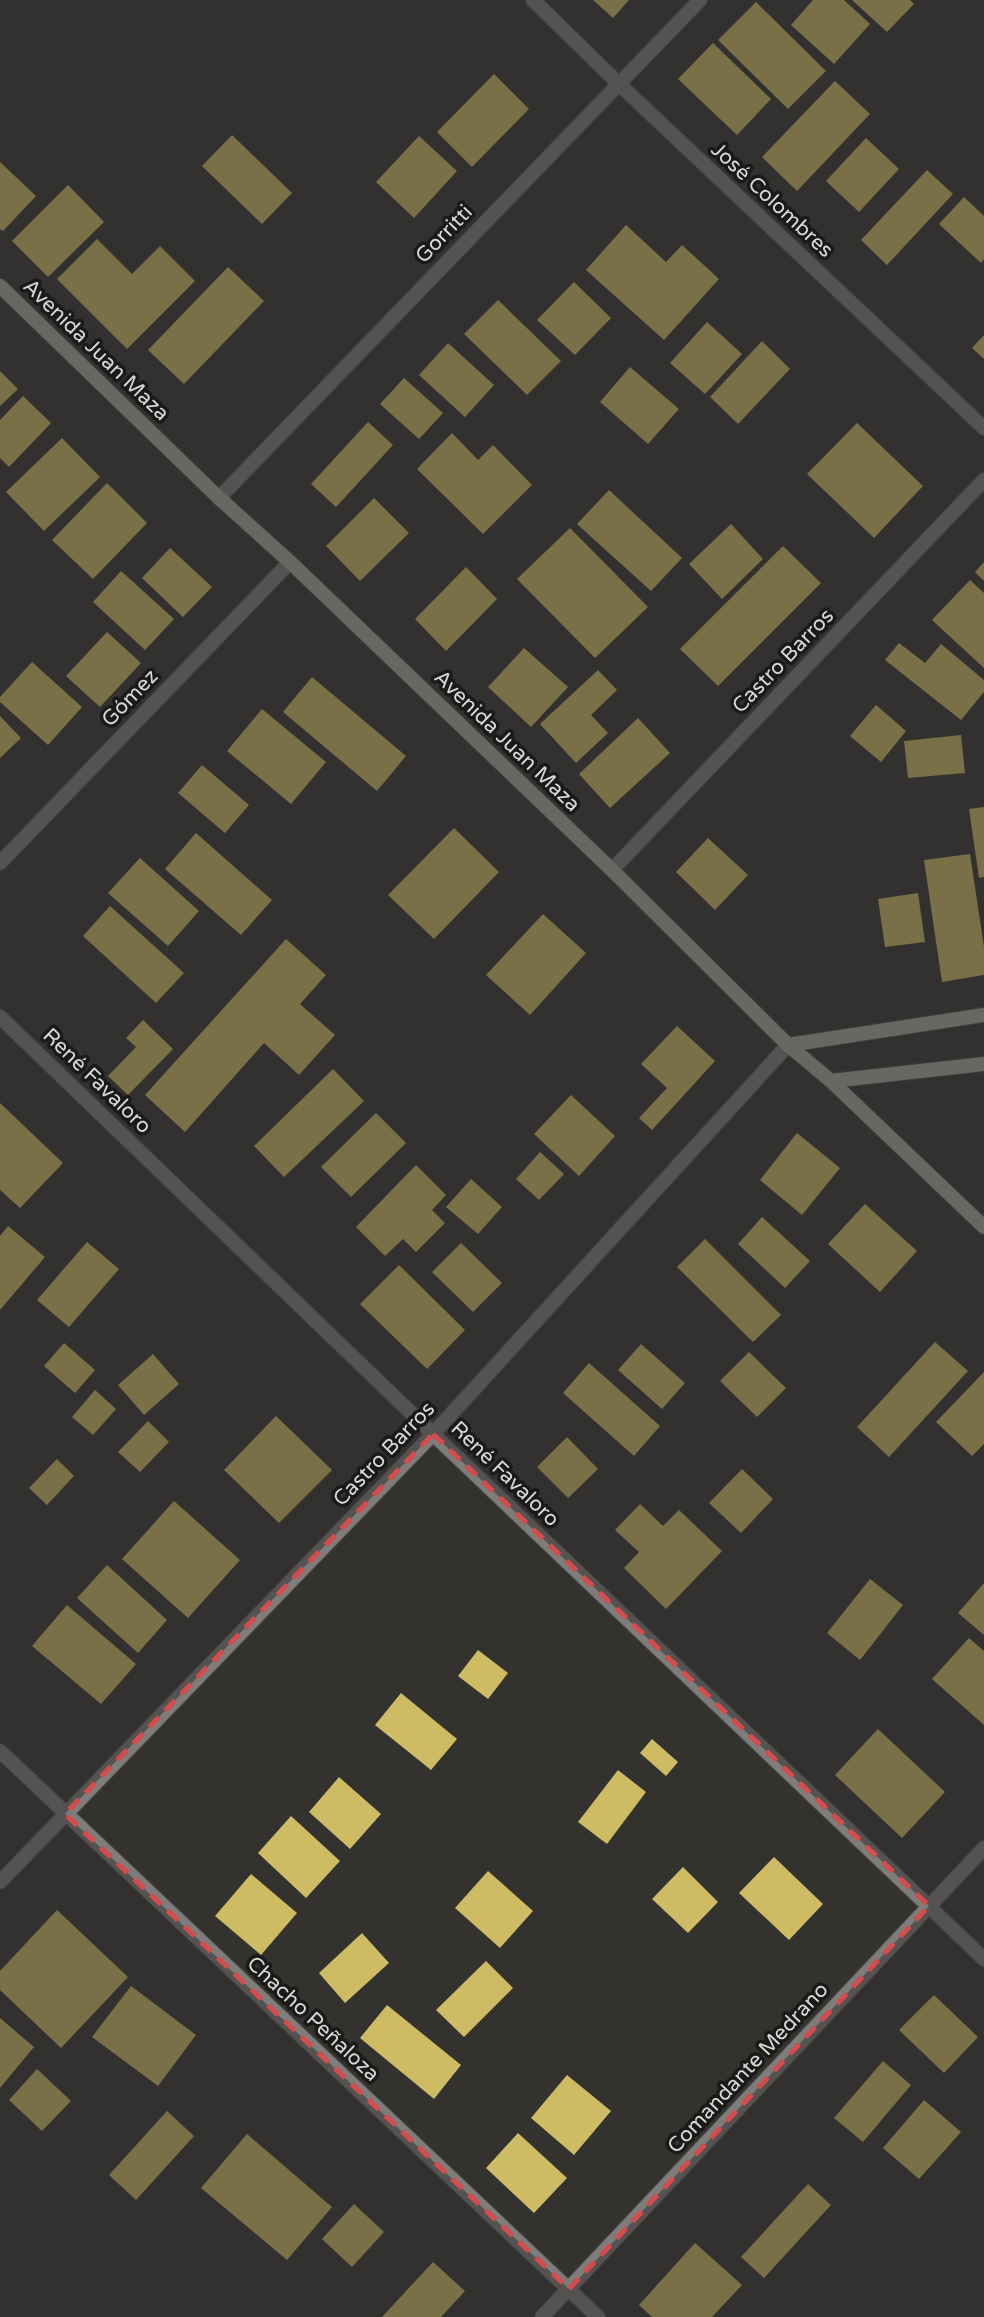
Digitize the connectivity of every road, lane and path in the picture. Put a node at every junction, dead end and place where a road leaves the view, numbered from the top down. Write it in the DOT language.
graph roads {
  1 [pos="533,0"];
  2 [pos="700,0"];
  3 [pos="619,84"];
  4 [pos="0,286"];
  5 [pos="984,428"];
  6 [pos="984,480"];
  7 [pos="219,498"];
  8 [pos="290,562"];
  9 [pos="0,863"];
  10 [pos="612,870"];
  11 [pos="984,1015"];
  12 [pos="0,1017"];
  13 [pos="788,1045"];
  14 [pos="984,1064"];
  15 [pos="831,1080"];
  16 [pos="984,1227"];
  17 [pos="433,1434"];
  18 [pos="0,1751"];
  19 [pos="65,1814"];
  20 [pos="984,1848"];
  21 [pos="0,1882"];
  22 [pos="929,1906"];
  23 [pos="984,1959"];
  24 [pos="569,2289"];
  25 [pos="542,2317"];
  26 [pos="597,2317"];
  1 -- 3 [label="street, José Colombres"];
  2 -- 3 [label="street, Gorritti"];
  3 -- 5 [label="street, José Colombres"];
  3 -- 7 [label="street, Gorritti"];
  4 -- 7 [label="main road, Avenida Juan Maza"];
  6 -- 10 [label="street, Castro Barros"];
  7 -- 8 [label="main road, Avenida Juan Maza"];
  8 -- 9 [label="street, Gómez"];
  8 -- 10 [label="main road, Avenida Juan Maza"];
  10 -- 13 [label="main road, Avenida Juan Maza"];
  11 -- 13 [label="main road"];
  12 -- 17 [label="street, René Favaloro"];
  13 -- 15 [label="main road, Avenida Juan Maza"];
  13 -- 17 [label="street, Castro Barros"];
  14 -- 15 [label="main road"];
  15 -- 16 [label="main road, Avenida Juan Maza"];
  17 -- 19 [label="street, Castro Barros"];
  17 -- 22 [label="street, René Favaloro"];
  18 -- 19 [label="street, Chacho Peñaloza"];
  19 -- 21 [label="street, Castro Barros"];
  19 -- 24 [label="street, Chacho Peñaloza"];
  20 -- 22 [label="street, Comandante Medrano"];
  22 -- 23 [label="street, René Favaloro"];
  22 -- 24 [label="street, Comandante Medrano"];
  24 -- 25 [label="street, Comandante Medrano"];
  24 -- 26 [label="street, Chacho Peñaloza"];
}
